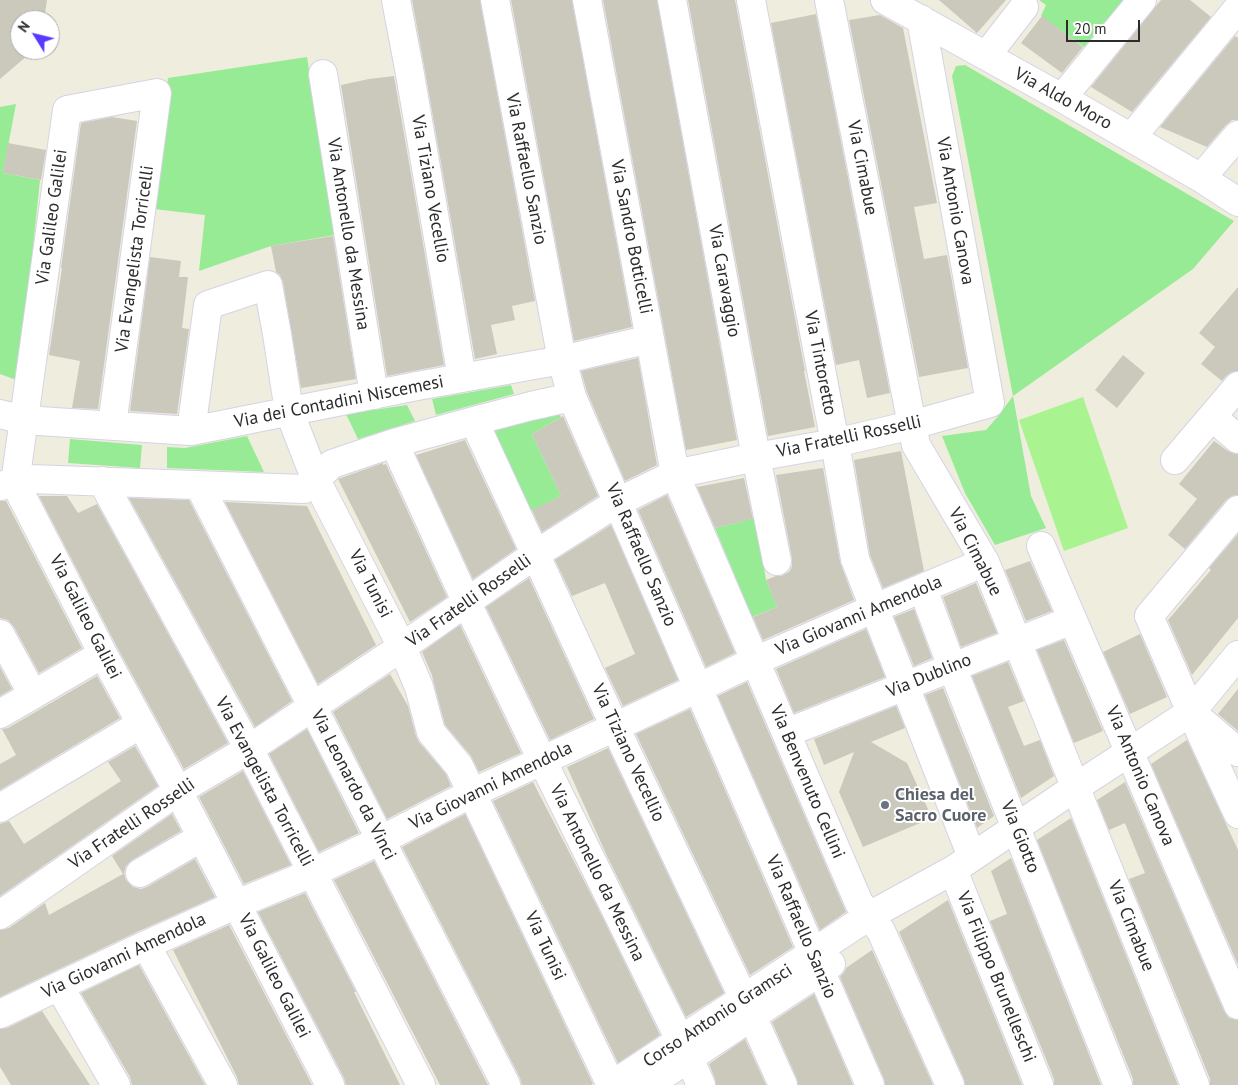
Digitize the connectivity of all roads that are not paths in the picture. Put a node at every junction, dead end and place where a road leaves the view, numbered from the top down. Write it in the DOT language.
graph roads {
  1 [pos="396,0"];
  2 [pos="495,0"];
  3 [pos="587,0"];
  4 [pos="672,0"];
  5 [pos="751,0"];
  6 [pos="830,0"];
  7 [pos="885,0"];
  8 [pos="1142,0"];
  9 [pos="1024,8"];
  10 [pos="1238,8"];
  11 [pos="921,12"];
  12 [pos="986,56"];
  13 [pos="323,74"];
  14 [pos="157,93"];
  15 [pos="1062,98"];
  16 [pos="1238,135"];
  17 [pos="1131,138"];
  18 [pos="1201,178"];
  19 [pos="1238,202"];
  20 [pos="650,339"];
  21 [pos="562,360"];
  22 [pos="462,378"];
  23 [pos="1238,386"];
  24 [pos="374,395"];
  25 [pos="572,397"];
  26 [pos="990,403"];
  27 [pos="289,411"];
  28 [pos="12,417"];
  29 [pos="1212,417"];
  30 [pos="474,421"];
  31 [pos="112,425"];
  32 [pos="912,425"];
  33 [pos="191,431"];
  34 [pos="1238,439"];
  35 [pos="394,443"];
  36 [pos="836,443"];
  37 [pos="756,457"];
  38 [pos="1175,460"];
  39 [pos="675,474"];
  40 [pos="315,478"];
  41 [pos="102,481"];
  42 [pos="8,484"];
  43 [pos="199,485"];
  44 [pos="618,502"];
  45 [pos="1238,510"];
  46 [pos="1041,546"];
  47 [pos="536,554"];
  48 [pos="777,561"];
  49 [pos="985,562"];
  50 [pos="922,589"];
  51 [pos="467,603"];
  52 [pos="875,608"];
  53 [pos="1072,620"];
  54 [pos="0,634"];
  55 [pos="1017,641"];
  56 [pos="402,647"];
  57 [pos="103,654"];
  58 [pos="1238,655"];
  59 [pos="755,661"];
  60 [pos="952,667"];
  61 [pos="906,686"];
  62 [pos="698,688"];
  63 [pos="33,695"];
  64 [pos="312,706"];
  65 [pos="1191,712"];
  66 [pos="0,714"];
  67 [pos="141,724"];
  68 [pos="616,727"];
  69 [pos="786,733"];
  70 [pos="249,749"];
  71 [pos="1130,752"];
  72 [pos="1238,752"];
  73 [pos="542,760"];
  74 [pos="1076,787"];
  75 [pos="178,791"];
  76 [pos="472,793"];
  77 [pos="1236,803"];
  78 [pos="0,808"];
  79 [pos="1016,827"];
  80 [pos="202,837"];
  81 [pos="381,840"];
  82 [pos="962,863"];
  83 [pos="140,873"];
  84 [pos="312,873"];
  85 [pos="237,904"];
  86 [pos="0,915"];
  87 [pos="875,924"];
  88 [pos="146,945"];
  89 [pos="816,962"];
  90 [pos="58,986"];
  91 [pos="1238,1005"];
  92 [pos="748,1008"];
  93 [pos="0,1014"];
  94 [pos="684,1050"];
  95 [pos="116,1085"];
  96 [pos="223,1085"];
  97 [pos="330,1085"];
  98 [pos="421,1085"];
  99 [pos="506,1085"];
  100 [pos="612,1085"];
  101 [pos="648,1085"];
  102 [pos="701,1085"];
  103 [pos="783,1085"];
  104 [pos="870,1085"];
  105 [pos="950,1085"];
  106 [pos="1039,1085"];
  107 [pos="1118,1085"];
  108 [pos="1195,1085"];
  1 -- 22 [label="street, Via Tiziano Vecellio"];
  2 -- 21 [label="street, Via Raffaello Sanzio"];
  3 -- 20 [label="street, Via Sandro Botticelli"];
  4 -- 37 [label="street, Via Caravaggio"];
  5 -- 36 [label="street, Via Tintoretto"];
  6 -- 32 [label="street, Via Cimabue"];
  7 -- 11 [label="street, Via Aldo Moro"];
  8 -- 15 [label="street"];
  9 -- 12 [label="street"];
  10 -- 17 [label="street"];
  11 -- 12 [label="street, Via Aldo Moro"];
  11 -- 26 [label="street, Via Antonio Canova"];
  12 -- 15 [label="street, Via Aldo Moro"];
  13 -- 24 [label="street, Via Antonello da Messina"];
  14 -- 28 [label="street, Via Galileo Galilei"];
  14 -- 31 [label="street, Via Evangelista Torricelli"];
  15 -- 17 [label="street, Via Aldo Moro"];
  16 -- 18 [label="street"];
  17 -- 18 [label="street, Via Aldo Moro"];
  18 -- 19 [label="street, Via Aldo Moro"];
  20 -- 21 [label="street, Via dei Contadini Niscemesi"];
  20 -- 39 [label="street, Via Sandro Botticelli"];
  21 -- 22 [label="street, Via dei Contadini Niscemesi"];
  21 -- 25 [label="street, Via Raffaello Sanzio"];
  22 -- 24 [label="street, Via dei Contadini Niscemesi"];
  23 -- 29 [label="street"];
  24 -- 27 [label="street, Via dei Contadini Niscemesi"];
  25 -- 30 [label="street"];
  25 -- 44 [label="street, Via Raffaello Sanzio"];
  26 -- 32 [label="street, Via Fratelli Rosselli"];
  27 -- 33 [label="street, Via dei Contadini Niscemesi"];
  27 -- 33 [label="street, Via Tunisi"];
  27 -- 40 [label="street, Via Tunisi"];
  28 -- 31 [label="street, Via dei Contadini Niscemesi"];
  28 -- 42 [label="street, Via Galileo Galilei"];
  29 -- 34 [label="street"];
  29 -- 38 [label="street"];
  30 -- 35 [label="street"];
  30 -- 47 [label="street, Via Tiziano Vecellio"];
  31 -- 33 [label="street, Via dei Contadini Niscemesi"];
  32 -- 36 [label="street, Via Fratelli Rosselli"];
  32 -- 49 [label="street, Via Cimabue"];
  35 -- 40 [label="street"];
  35 -- 51 [label="street, Via Antonello da Messina"];
  36 -- 37 [label="street, Via Fratelli Rosselli"];
  36 -- 52 [label="street, Via Tintoretto"];
  37 -- 39 [label="street, Via Fratelli Rosselli"];
  37 -- 48 [label="street, Via Caravaggio"];
  39 -- 44 [label="street, Via Fratelli Rosselli"];
  39 -- 59 [label="street, Via Benvenuto Cellini"];
  40 -- 43 [label="street"];
  40 -- 56 [label="street, Via Tunisi"];
  41 -- 42 [label="street"];
  41 -- 43 [label="street"];
  41 -- 70 [label="street, Via Evangelista Torricelli"];
  42 -- 57 [label="street, Via Galileo Galilei"];
  43 -- 64 [label="street, Via Leonardo da Vinci"];
  44 -- 47 [label="street, Via Fratelli Rosselli"];
  44 -- 62 [label="street, Via Raffaello Sanzio"];
  45 -- 65 [label="street"];
  46 -- 53 [label="street, Via Antonio Canova"];
  47 -- 51 [label="street, Via Fratelli Rosselli"];
  47 -- 68 [label="street, Via Tiziano Vecellio"];
  49 -- 50 [label="street, Via Giovanni Amendola"];
  49 -- 55 [label="street, Via Cimabue"];
  50 -- 52 [label="street, Via Giovanni Amendola"];
  50 -- 60 [label="street, Via Giotto"];
  51 -- 56 [label="street, Via Fratelli Rosselli"];
  51 -- 73 [label="street, Via Antonello da Messina"];
  52 -- 59 [label="street, Via Giovanni Amendola"];
  52 -- 61 [label="street, Via Tintoretto"];
  53 -- 55 [label="street, Via Dublino"];
  53 -- 71 [label="street, Via Antonio Canova"];
  54 -- 63 [label="street"];
  55 -- 60 [label="street, Via Dublino"];
  55 -- 74 [label="street, Via Cimabue"];
  56 -- 64 [label="street, Via Fratelli Rosselli"];
  56 -- 76 [label="street, Via Tunisi"];
  57 -- 63 [label="street"];
  57 -- 67 [label="street, Via Galileo Galilei"];
  58 -- 65 [label="street, Corso Antonio Gramsci"];
  59 -- 62 [label="street, Via Giovanni Amendola"];
  59 -- 69 [label="street, Via Benvenuto Cellini"];
  60 -- 61 [label="street, Via Dublino"];
  60 -- 79 [label="street, Via Giotto"];
  61 -- 69 [label="street, Via Dublino"];
  61 -- 82 [label="street, Via Tintoretto"];
  62 -- 68 [label="street, Via Giovanni Amendola"];
  62 -- 89 [label="street, Via Raffaello Sanzio"];
  63 -- 66 [label="street"];
  64 -- 70 [label="street, Via Fratelli Rosselli"];
  64 -- 81 [label="street, Via Leonardo da Vinci"];
  65 -- 71 [label="street, Corso Antonio Gramsci"];
  65 -- 72 [label="street"];
  65 -- 77 [label="street"];
  67 -- 75 [label="street, Via Galileo Galilei"];
  67 -- 78 [label="street"];
  68 -- 73 [label="street, Via Giovanni Amendola"];
  68 -- 92 [label="street, Via Tiziano Vecellio"];
  69 -- 87 [label="street, Via Benvenuto Cellini"];
  70 -- 75 [label="street, Via Fratelli Rosselli"];
  70 -- 84 [label="street, Via Evangelista Torricelli"];
  71 -- 74 [label="street, Corso Antonio Gramsci"];
  71 -- 91 [label="street, Via Antonio Canova"];
  73 -- 76 [label="street, Via Giovanni Amendola"];
  73 -- 94 [label="street, Via Antonello da Messina"];
  74 -- 79 [label="street, Corso Antonio Gramsci"];
  74 -- 108 [label="street, Via Cimabue"];
  75 -- 80 [label="street, Via Galileo Galilei"];
  75 -- 86 [label="street, Via Fratelli Rosselli"];
  76 -- 81 [label="street, Via Giovanni Amendola"];
  76 -- 100 [label="street, Via Tunisi"];
  79 -- 82 [label="street, Corso Antonio Gramsci"];
  79 -- 107 [label="street, Via Giotto"];
  80 -- 83 [label="street"];
  80 -- 85 [label="street, Via Galileo Galilei"];
  81 -- 84 [label="street, Via Giovanni Amendola"];
  81 -- 99 [label="street, Via Leonardo da Vinci"];
  82 -- 87 [label="street, Corso Antonio Gramsci"];
  82 -- 106 [label="street, Via Filippo Brunelleschi"];
  84 -- 85 [label="street, Via Giovanni Amendola"];
  84 -- 98 [label="street, Via Evangelista Torricelli"];
  85 -- 88 [label="street, Via Giovanni Amendola"];
  85 -- 97 [label="street, Via Galileo Galilei"];
  87 -- 89 [label="street, Corso Antonio Gramsci"];
  87 -- 105 [label="street, Via Benvenuto Cellini"];
  88 -- 90 [label="street, Via Giovanni Amendola"];
  88 -- 96 [label="street"];
  89 -- 92 [label="street, Corso Antonio Gramsci"];
  89 -- 104 [label="street, Via Raffaello Sanzio"];
  90 -- 93 [label="street, Via Giovanni Amendola"];
  90 -- 95 [label="street"];
  92 -- 94 [label="street, Corso Antonio Gramsci"];
  92 -- 103 [label="street, Via Tiziano Vecellio"];
  94 -- 100 [label="street, Corso Antonio Gramsci"];
  94 -- 101 [label="street, Corso Antonio Gramsci"];
  94 -- 102 [label="street, Via Antonello da Messina"];
}
